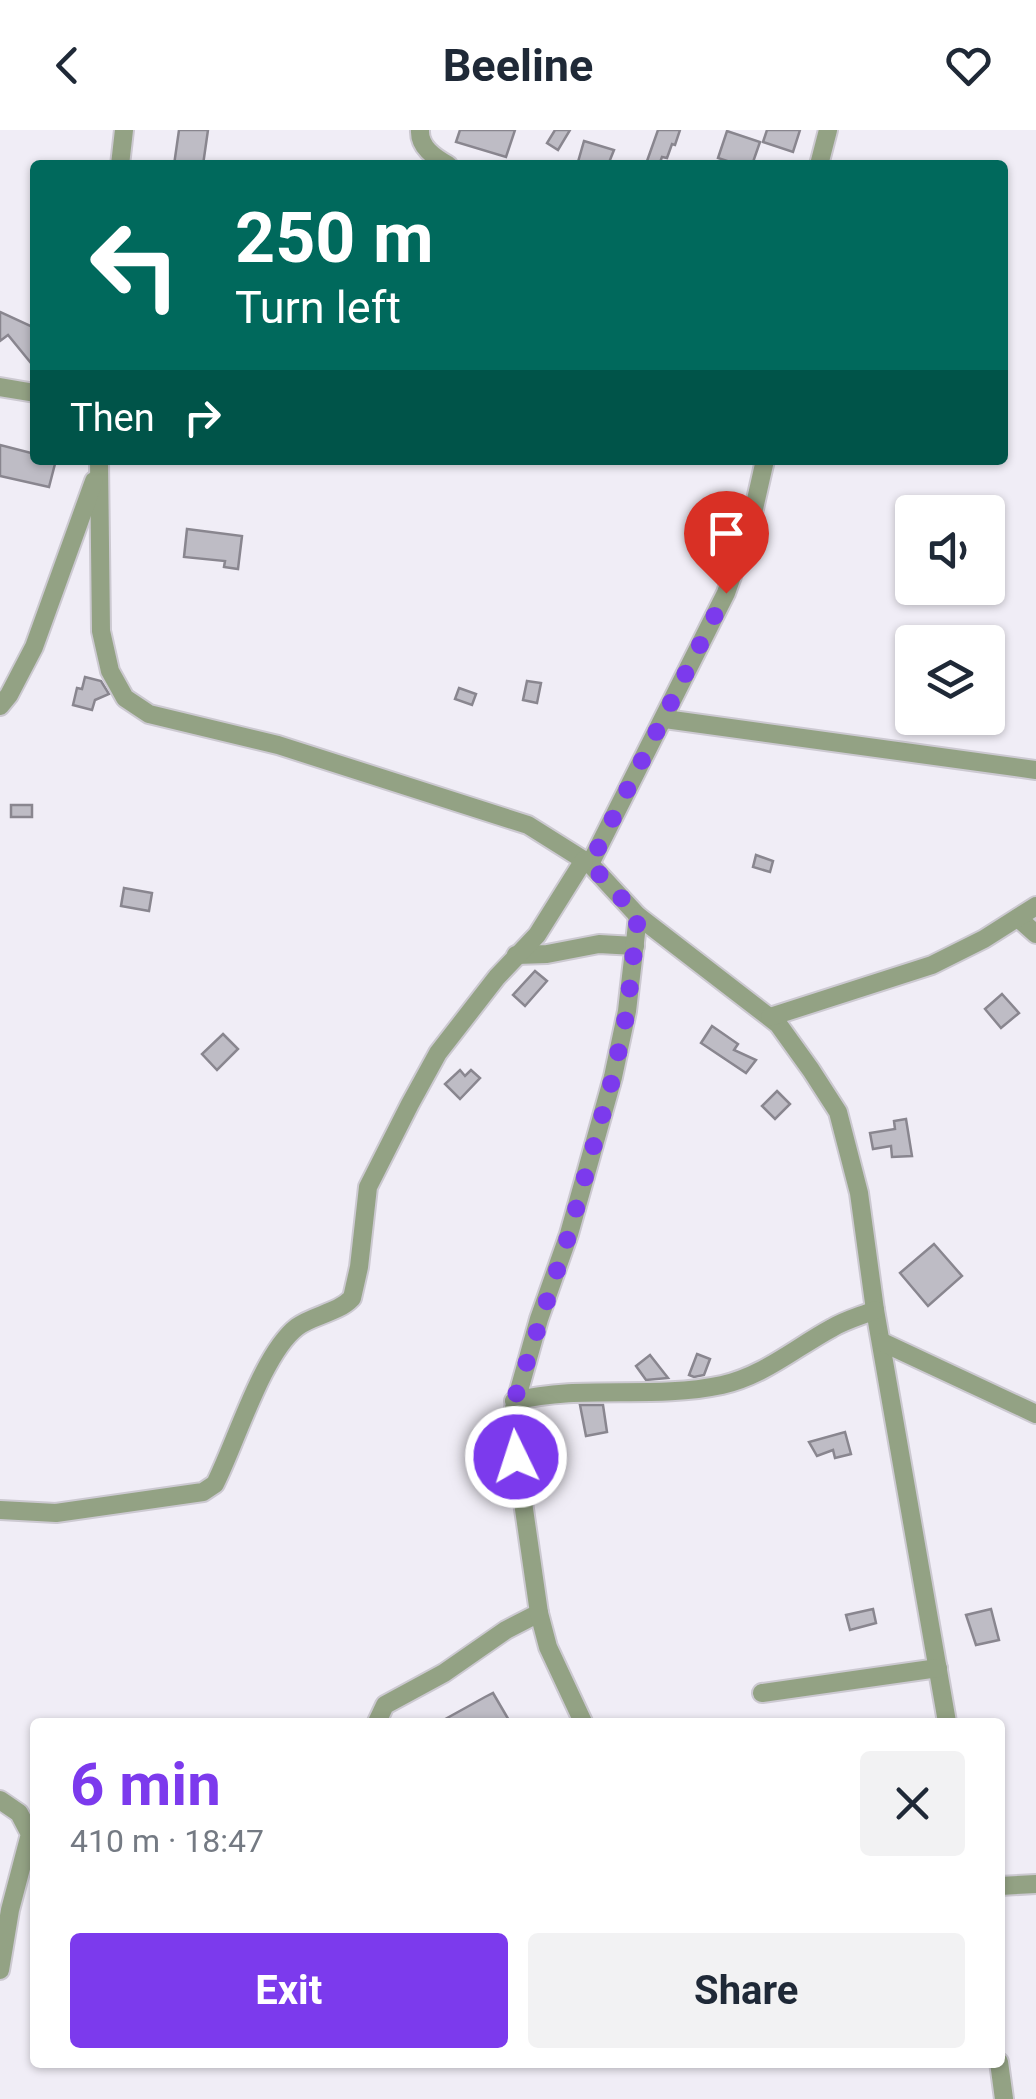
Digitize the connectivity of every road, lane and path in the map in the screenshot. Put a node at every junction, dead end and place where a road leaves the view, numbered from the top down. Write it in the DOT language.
graph roads {
  1 [pos="124,130"];
  2 [pos="420,130"];
  3 [pos="828,130"];
  4 [pos="121,160"];
  5 [pos="442,160"];
  6 [pos="821,160"];
  7 [pos="0,387"];
  8 [pos="30,392"];
  9 [pos="98,465"];
  10 [pos="98,465"];
  11 [pos="764,465"];
  12 [pos="0,706"];
  13 [pos="665,719"];
  14 [pos="1036,770"];
  15 [pos="587,862"];
  16 [pos="1036,906"];
  17 [pos="638,916"];
  18 [pos="1018,918"];
  19 [pos="1036,934"];
  20 [pos="634,946"];
  21 [pos="516,954"];
  22 [pos="770,1018"];
  23 [pos="875,1310"];
  24 [pos="882,1342"];
  25 [pos="514,1401"];
  26 [pos="1036,1414"];
  27 [pos="0,1510"];
  28 [pos="540,1613"];
  29 [pos="938,1668"];
  30 [pos="762,1693"];
  31 [pos="379,1718"];
  32 [pos="581,1718"];
  33 [pos="947,1718"];
  34 [pos="0,1800"];
  35 [pos="1036,1884"];
  36 [pos="1005,1886"];
  37 [pos="0,1970"];
  38 [pos="1000,2068"];
  39 [pos="1004,2099"];
  1 -- 4 [label="street"];
  2 -- 5 [label="street"];
  3 -- 6 [label="street"];
  7 -- 8 [label="street"];
  9 -- 12 [label="street"];
  10 -- 15 [label="street"];
  11 -- 13 [label="street"];
  13 -- 14 [label="street"];
  13 -- 15 [label="street"];
  15 -- 17 [label="street"];
  15 -- 21 [label="street"];
  16 -- 18 [label="street"];
  17 -- 20 [label="street"];
  17 -- 22 [label="street"];
  18 -- 19 [label="street"];
  18 -- 22 [label="street"];
  20 -- 21 [label="street"];
  20 -- 25 [label="street"];
  21 -- 27 [label="street"];
  22 -- 23 [label="street"];
  23 -- 24 [label="street"];
  23 -- 25 [label="street"];
  24 -- 26 [label="street"];
  24 -- 29 [label="street"];
  25 -- 28 [label="street"];
  28 -- 31 [label="street"];
  28 -- 32 [label="street"];
  29 -- 30 [label="street"];
  29 -- 33 [label="street"];
  34 -- 37 [label="street"];
  35 -- 36 [label="street"];
  38 -- 39 [label="street"];
}
